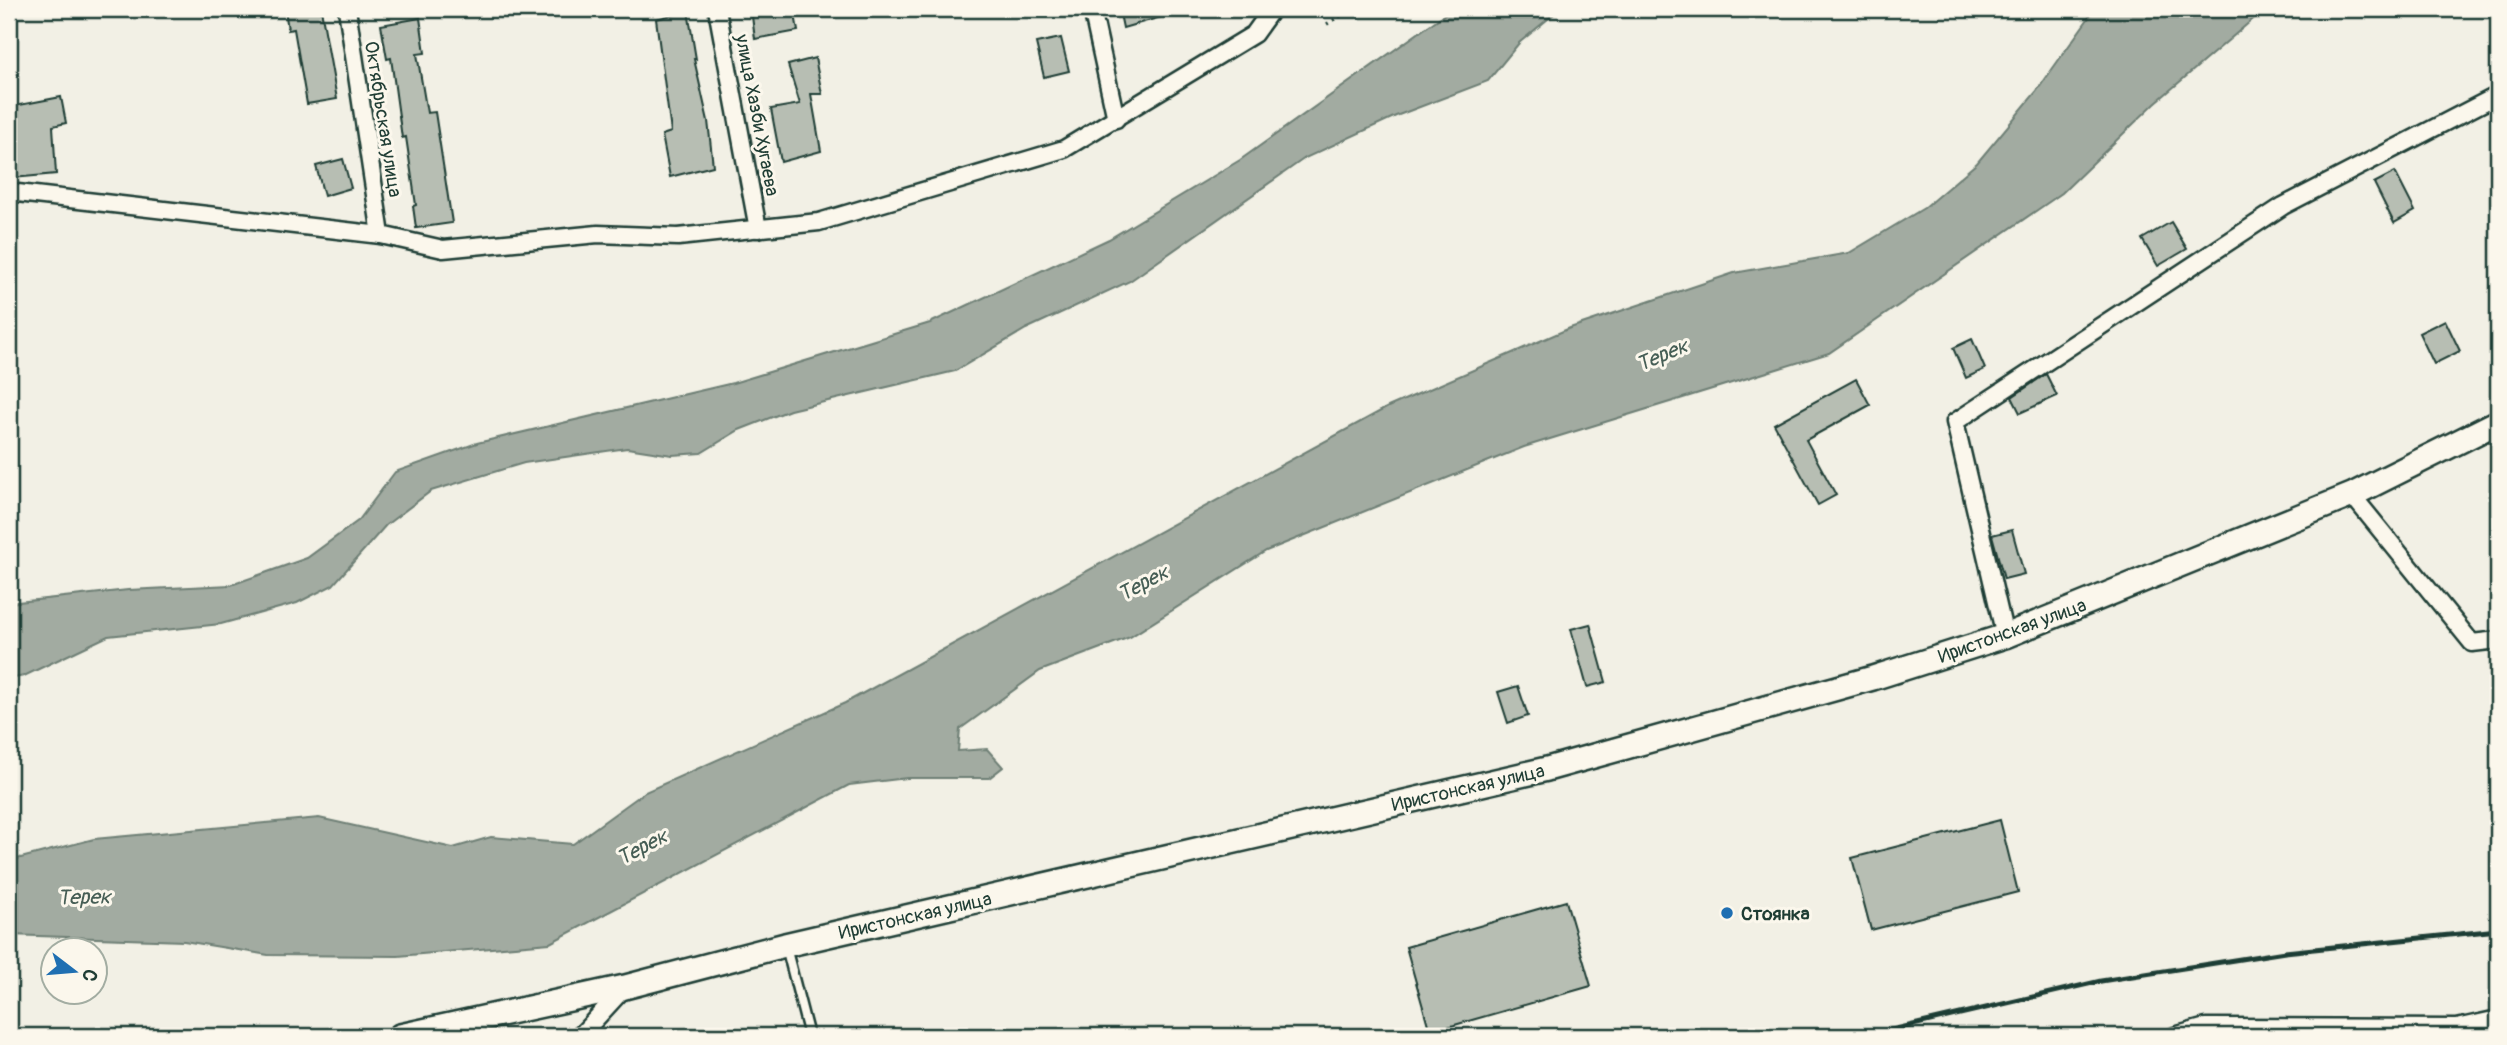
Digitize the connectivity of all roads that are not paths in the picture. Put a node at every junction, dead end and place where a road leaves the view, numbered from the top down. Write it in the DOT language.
graph roads {
  1 [pos="347,9"];
  2 [pos="717,9"];
  3 [pos="1092,9"];
  4 [pos="1272,9"];
  5 [pos="2498,94"];
  6 [pos="1116,119"];
  7 [pos="9,192"];
  8 [pos="758,229"];
  9 [pos="381,235"];
  10 [pos="2498,422"];
  11 [pos="2352,495"];
  12 [pos="2005,636"];
  13 [pos="2498,640"];
  14 [pos="785,945"];
  15 [pos="625,986"];
  16 [pos="2498,1019"];
  17 [pos="2456,1032"];
  18 [pos="2295,1033"];
  19 [pos="400,1036"];
  20 [pos="580,1036"];
  21 [pos="809,1036"];
  22 [pos="2174,1036"];
  1 -- 9 [label="street, Октябрьская улица"];
  2 -- 8 [label="street, улица Хазби Хугаева"];
  3 -- 6 [label="street"];
  4 -- 6 [label="street"];
  5 -- 12 [label="street"];
  6 -- 8 [label="street"];
  7 -- 9 [label="street"];
  8 -- 9 [label="street"];
  10 -- 11 [label="main road, Иристонская улица"];
  11 -- 12 [label="main road, Иристонская улица"];
  11 -- 13 [label="street"];
  12 -- 14 [label="main road, Иристонская улица"];
  14 -- 15 [label="main road, Иристонская улица"];
  14 -- 21 [label="lane"];
  15 -- 19 [label="main road, Иристонская улица"];
  15 -- 20 [label="street"];
  16 -- 17 [label="street"];
  17 -- 18 [label="street"];
  18 -- 22 [label="street"];
}
